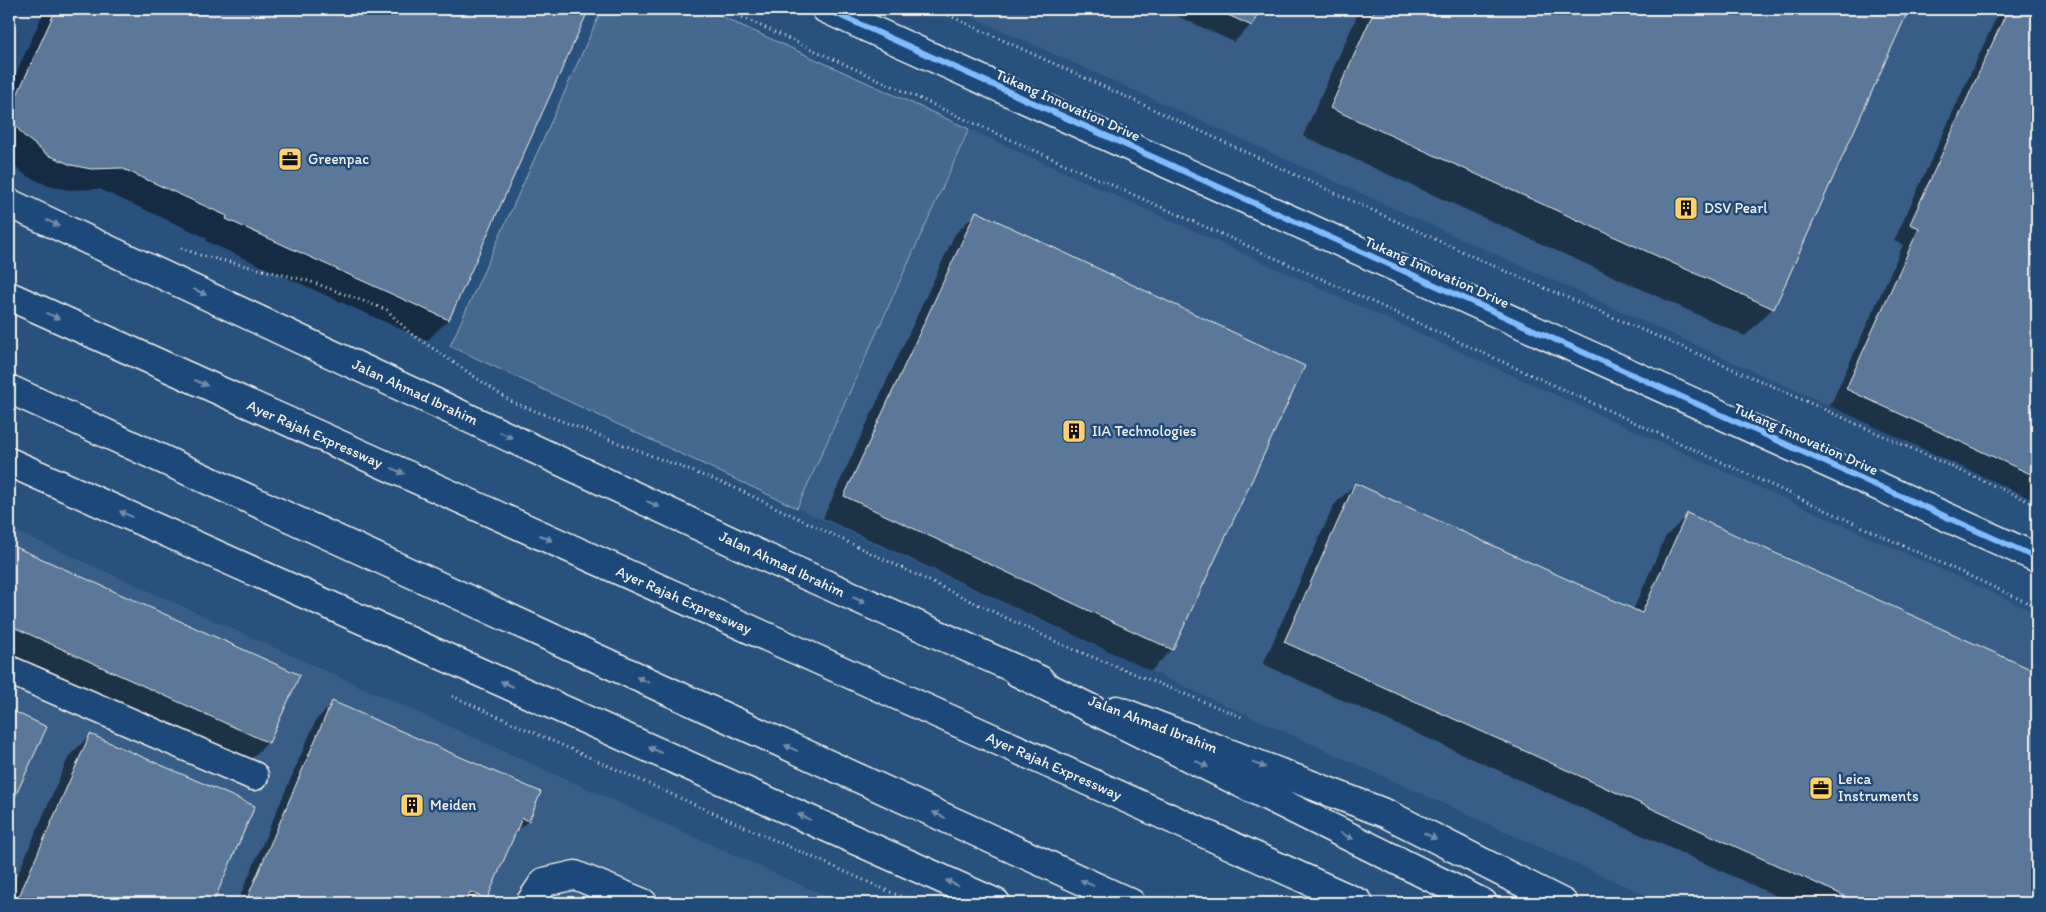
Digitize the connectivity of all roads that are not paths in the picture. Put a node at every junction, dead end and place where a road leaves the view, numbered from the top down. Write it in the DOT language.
graph roads {
  1 [pos="826,9"];
  2 [pos="9,203"];
  3 [pos="9,296"];
  4 [pos="9,389"];
  5 [pos="9,462"];
  6 [pos="2037,558"];
  7 [pos="9,670"];
  8 [pos="1017,672"];
  9 [pos="254,776"];
  10 [pos="530,903"];
  11 [pos="643,903"];
  12 [pos="996,903"];
  13 [pos="1131,903"];
  14 [pos="1359,903"];
  15 [pos="1483,903"];
  16 [pos="1563,903"];
  1 -- 6 [label="main road, Tukang Innovation Drive"];
  2 -- 8 [label="main road, Jalan Ahmad Ibrahim, one-way"];
  3 -- 14 [label="main road, Ayer Rajah Expressway, one-way"];
  13 -- 4 [label="main road, one-way"];
  12 -- 5 [label="main road, one-way"];
  7 -- 9 [label="main road"];
  8 -- 15 [label="main road, one-way"];
  8 -- 16 [label="main road, Jalan Ahmad Ibrahim, one-way"];
  10 -- 11 [label="main road"];
}
